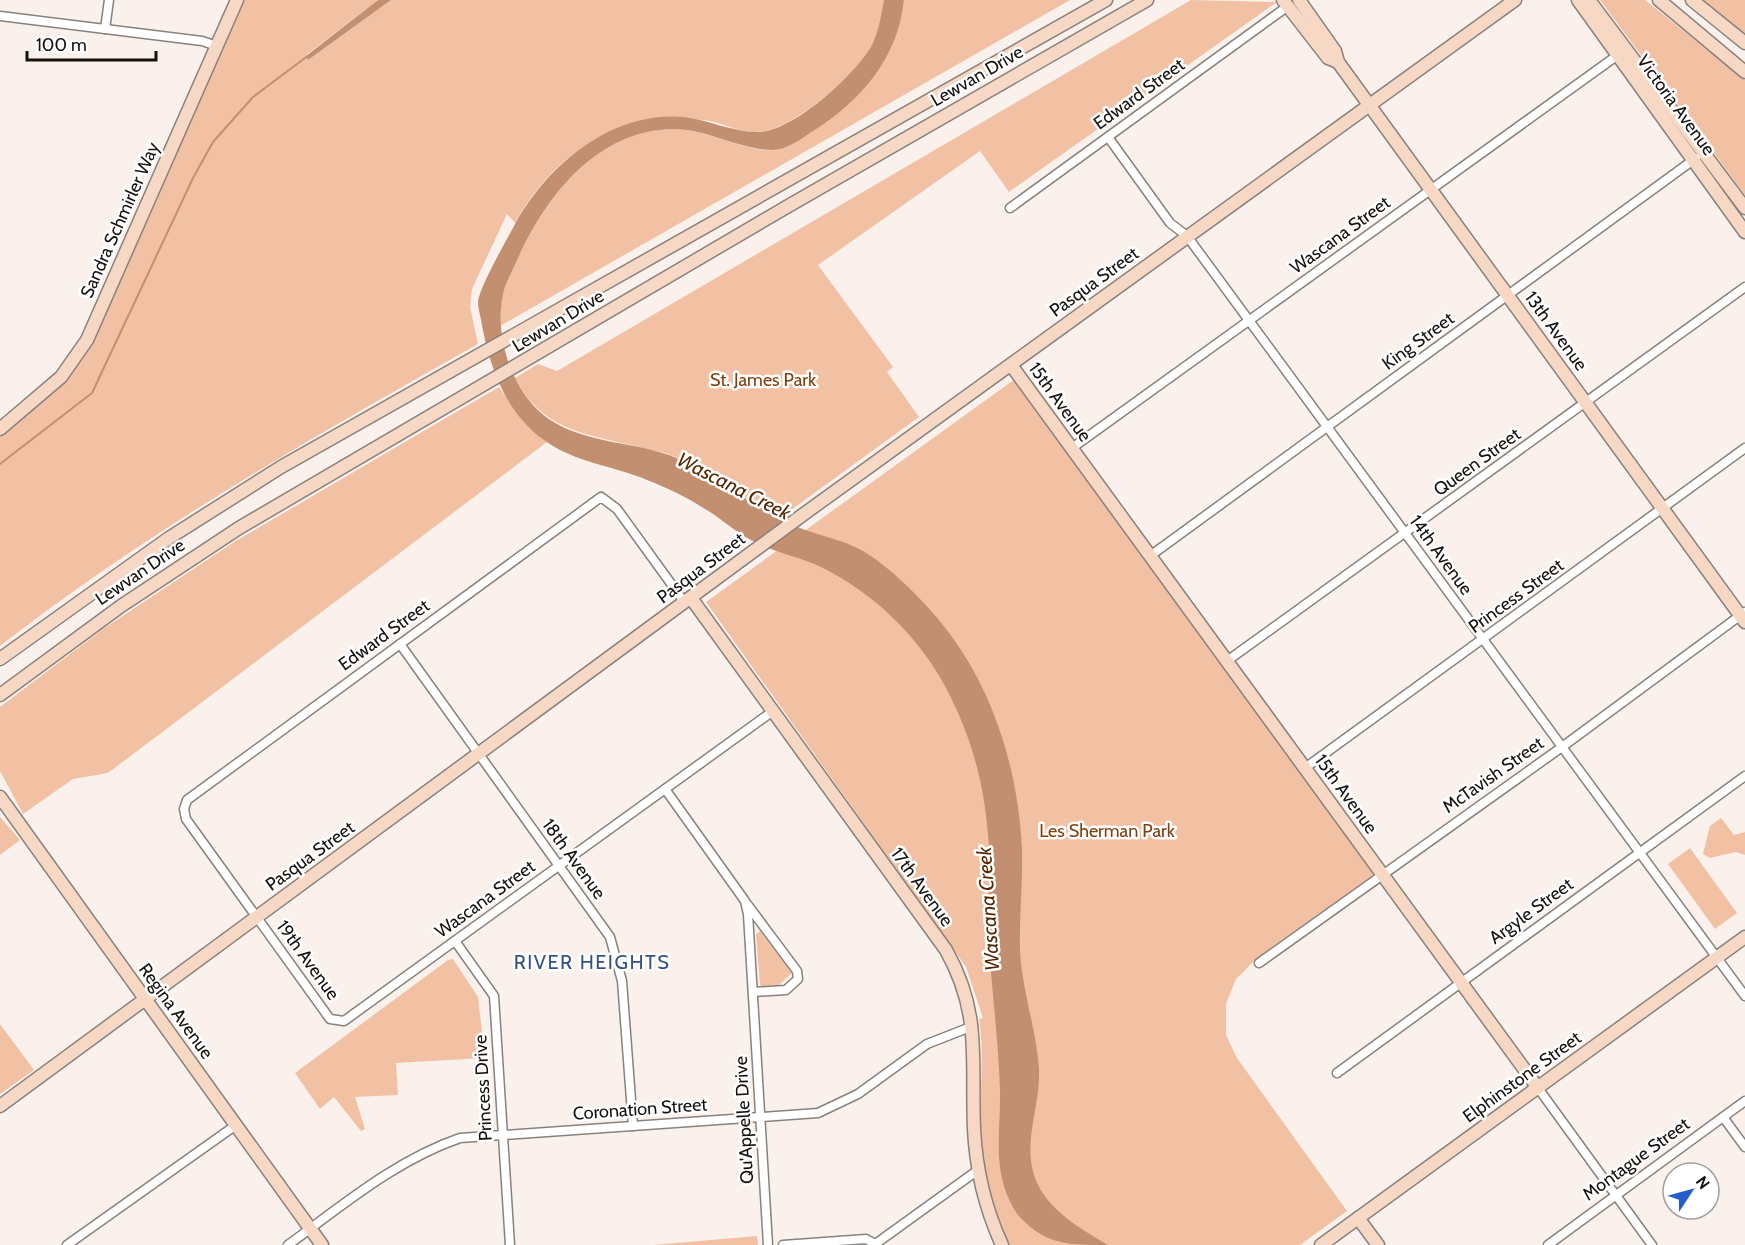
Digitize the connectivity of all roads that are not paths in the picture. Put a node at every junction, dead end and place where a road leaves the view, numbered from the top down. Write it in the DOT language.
graph roads {
  1 [pos="110,0"];
  2 [pos="237,0"];
  3 [pos="1106,0"];
  4 [pos="1147,0"];
  5 [pos="1515,0"];
  6 [pos="1578,0"];
  7 [pos="1589,0"];
  8 [pos="1659,0"];
  9 [pos="1692,0"];
  10 [pos="1290,2"];
  11 [pos="0,16"];
  12 [pos="105,29"];
  13 [pos="1745,43"];
  14 [pos="217,46"];
  15 [pos="1622,52"];
  16 [pos="1745,72"];
  17 [pos="1369,105"];
  18 [pos="1108,137"];
  19 [pos="1699,156"];
  20 [pos="1430,189"];
  21 [pos="1010,208"];
  22 [pos="1745,208"];
  23 [pos="1745,232"];
  24 [pos="1187,236"];
  25 [pos="1745,287"];
  26 [pos="1508,296"];
  27 [pos="1249,321"];
  28 [pos="1011,365"];
  29 [pos="1586,403"];
  30 [pos="1328,428"];
  31 [pos="0,429"];
  32 [pos="1072,448"];
  33 [pos="1745,448"];
  34 [pos="601,496"];
  35 [pos="1662,508"];
  36 [pos="1405,534"];
  37 [pos="1150,556"];
  38 [pos="688,600"];
  39 [pos="1743,616"];
  40 [pos="1483,640"];
  41 [pos="400,644"];
  42 [pos="0,659"];
  43 [pos="1227,661"];
  44 [pos="0,695"];
  45 [pos="773,711"];
  46 [pos="1562,747"];
  47 [pos="479,755"];
  48 [pos="1305,768"];
  49 [pos="1745,776"];
  50 [pos="665,789"];
  51 [pos="0,798"];
  52 [pos="187,800"];
  53 [pos="1640,853"];
  54 [pos="559,866"];
  55 [pos="1382,874"];
  56 [pos="745,901"];
  57 [pos="256,917"];
  58 [pos="1745,937"];
  59 [pos="455,941"];
  60 [pos="1716,958"];
  61 [pos="1259,963"];
  62 [pos="1461,982"];
  63 [pos="753,992"];
  64 [pos="1745,996"];
  65 [pos="146,999"];
  66 [pos="330,1019"];
  67 [pos="973,1026"];
  68 [pos="1337,1073"];
  69 [pos="1538,1088"];
  70 [pos="1745,1101"];
  71 [pos="0,1106"];
  72 [pos="760,1117"];
  73 [pos="1723,1117"];
  74 [pos="237,1125"];
  75 [pos="633,1126"];
  76 [pos="501,1136"];
  77 [pos="1745,1147"];
  78 [pos="978,1170"];
  79 [pos="1616,1195"];
  80 [pos="1358,1218"];
  81 [pos="311,1229"];
  82 [pos="67,1245"];
  83 [pos="288,1245"];
  84 [pos="322,1245"];
  85 [pos="510,1245"];
  86 [pos="768,1245"];
  87 [pos="783,1245"];
  88 [pos="876,1245"];
  89 [pos="1002,1245"];
  90 [pos="1321,1245"];
  91 [pos="1378,1245"];
  92 [pos="1548,1245"];
  93 [pos="1652,1245"];
  1 -- 12 [label="street"];
  2 -- 14 [label="street, Sandra Schmirler Way"];
  3 -- 42 [label="street, Lewvan Drive"];
  4 -- 44 [label="street, Lewvan Drive"];
  5 -- 17 [label="street, Pasqua Street"];
  6 -- 15 [label="street, Victoria Avenue"];
  7 -- 15 [label="street, Victoria Avenue"];
  8 -- 16 [label="street"];
  9 -- 13 [label="street"];
  10 -- 17 [label="street, 13th Avenue"];
  10 -- 18 [label="street, Edward Street"];
  11 -- 12 [label="street"];
  12 -- 14 [label="street"];
  14 -- 31 [label="street, Sandra Schmirler Way"];
  15 -- 19 [label="street, Victoria Avenue"];
  15 -- 20 [label="street, Wascana Street"];
  17 -- 20 [label="street, 13th Avenue"];
  17 -- 24 [label="street, Pasqua Street"];
  18 -- 21 [label="street, Edward Street"];
  18 -- 24 [label="street, 14th Avenue"];
  19 -- 22 [label="street, Victoria Avenue"];
  19 -- 23 [label="street, Victoria Avenue"];
  19 -- 26 [label="street, King Street"];
  20 -- 26 [label="street, 13th Avenue"];
  20 -- 27 [label="street, Wascana Street"];
  24 -- 27 [label="street, 14th Avenue"];
  24 -- 28 [label="street, Pasqua Street"];
  25 -- 29 [label="street, Queen Street"];
  26 -- 29 [label="street, 13th Avenue"];
  26 -- 30 [label="street, King Street"];
  27 -- 30 [label="street, 14th Avenue"];
  27 -- 32 [label="street, Wascana Street"];
  28 -- 32 [label="street, 15th Avenue"];
  28 -- 38 [label="street, Pasqua Street"];
  29 -- 35 [label="street, 13th Avenue"];
  29 -- 36 [label="street, Queen Street"];
  30 -- 36 [label="street, 14th Avenue"];
  30 -- 37 [label="street, King Street"];
  32 -- 37 [label="street, 15th Avenue"];
  33 -- 35 [label="street, Princess Street"];
  34 -- 38 [label="street, 17th Avenue"];
  34 -- 41 [label="street, Edward Street"];
  35 -- 39 [label="street, 13th Avenue"];
  35 -- 40 [label="street, Princess Street"];
  36 -- 40 [label="street, 14th Avenue"];
  36 -- 43 [label="street, Queen Street"];
  37 -- 43 [label="street, 15th Avenue"];
  38 -- 45 [label="street, 17th Avenue"];
  38 -- 47 [label="street, Pasqua Street"];
  39 -- 46 [label="street, McTavish Street"];
  40 -- 46 [label="street, 14th Avenue"];
  40 -- 48 [label="street, Princess Street"];
  41 -- 47 [label="street, 18th Avenue"];
  41 -- 52 [label="street, Edward Street"];
  43 -- 48 [label="street, 15th Avenue"];
  45 -- 50 [label="street, Wascana Street"];
  45 -- 67 [label="street, 17th Avenue"];
  46 -- 53 [label="street, 14th Avenue"];
  46 -- 55 [label="street, McTavish Street"];
  47 -- 54 [label="street, 18th Avenue"];
  47 -- 57 [label="street, Pasqua Street"];
  48 -- 55 [label="street, 15th Avenue"];
  49 -- 53 [label="street, Argyle Street"];
  50 -- 54 [label="street, Wascana Street"];
  50 -- 56 [label="street"];
  51 -- 65 [label="street, Regina Avenue"];
  52 -- 57 [label="street, 19th Avenue"];
  53 -- 60 [label="street, 14th Avenue"];
  53 -- 62 [label="street, Argyle Street"];
  54 -- 59 [label="street, Wascana Street"];
  54 -- 75 [label="street, 18th Avenue"];
  55 -- 61 [label="street, McTavish Street"];
  55 -- 62 [label="street, 15th Avenue"];
  56 -- 63 [label="street, Qu'Appelle Drive"];
  56 -- 63 [label="street"];
  57 -- 65 [label="street, Pasqua Street"];
  57 -- 66 [label="street, 19th Avenue"];
  58 -- 60 [label="street, Elphinstone Street"];
  59 -- 66 [label="street, Wascana Street"];
  59 -- 76 [label="street, Princess Drive"];
  60 -- 64 [label="street, 14th Avenue"];
  60 -- 69 [label="street, Elphinstone Street"];
  62 -- 68 [label="street, Argyle Street"];
  62 -- 69 [label="street, 15th Avenue"];
  63 -- 72 [label="street, Qu'Appelle Drive"];
  65 -- 71 [label="street, Pasqua Street"];
  65 -- 74 [label="street, Regina Avenue"];
  67 -- 72 [label="street, Coronation Street"];
  67 -- 78 [label="street, 17th Avenue"];
  69 -- 79 [label="street, 15th Avenue"];
  69 -- 80 [label="street, Elphinstone Street"];
  70 -- 73 [label="street, Montague Street"];
  72 -- 75 [label="street, Coronation Street"];
  72 -- 86 [label="street, Qu'Appelle Drive"];
  73 -- 77 [label="street"];
  73 -- 79 [label="street, Montague Street"];
  74 -- 81 [label="street, Regina Avenue"];
  74 -- 82 [label="street"];
  75 -- 76 [label="street, Coronation Street"];
  76 -- 81 [label="street, Coronation Street"];
  76 -- 85 [label="street, Princess Drive"];
  78 -- 88 [label="street"];
  78 -- 89 [label="street, 17th Avenue"];
  79 -- 92 [label="street, Montague Street"];
  79 -- 93 [label="street, 15th Avenue"];
  80 -- 90 [label="street, Elphinstone Street"];
  80 -- 91 [label="street"];
  81 -- 83 [label="street"];
  81 -- 84 [label="street, Regina Avenue"];
  87 -- 88 [label="street"];
}
